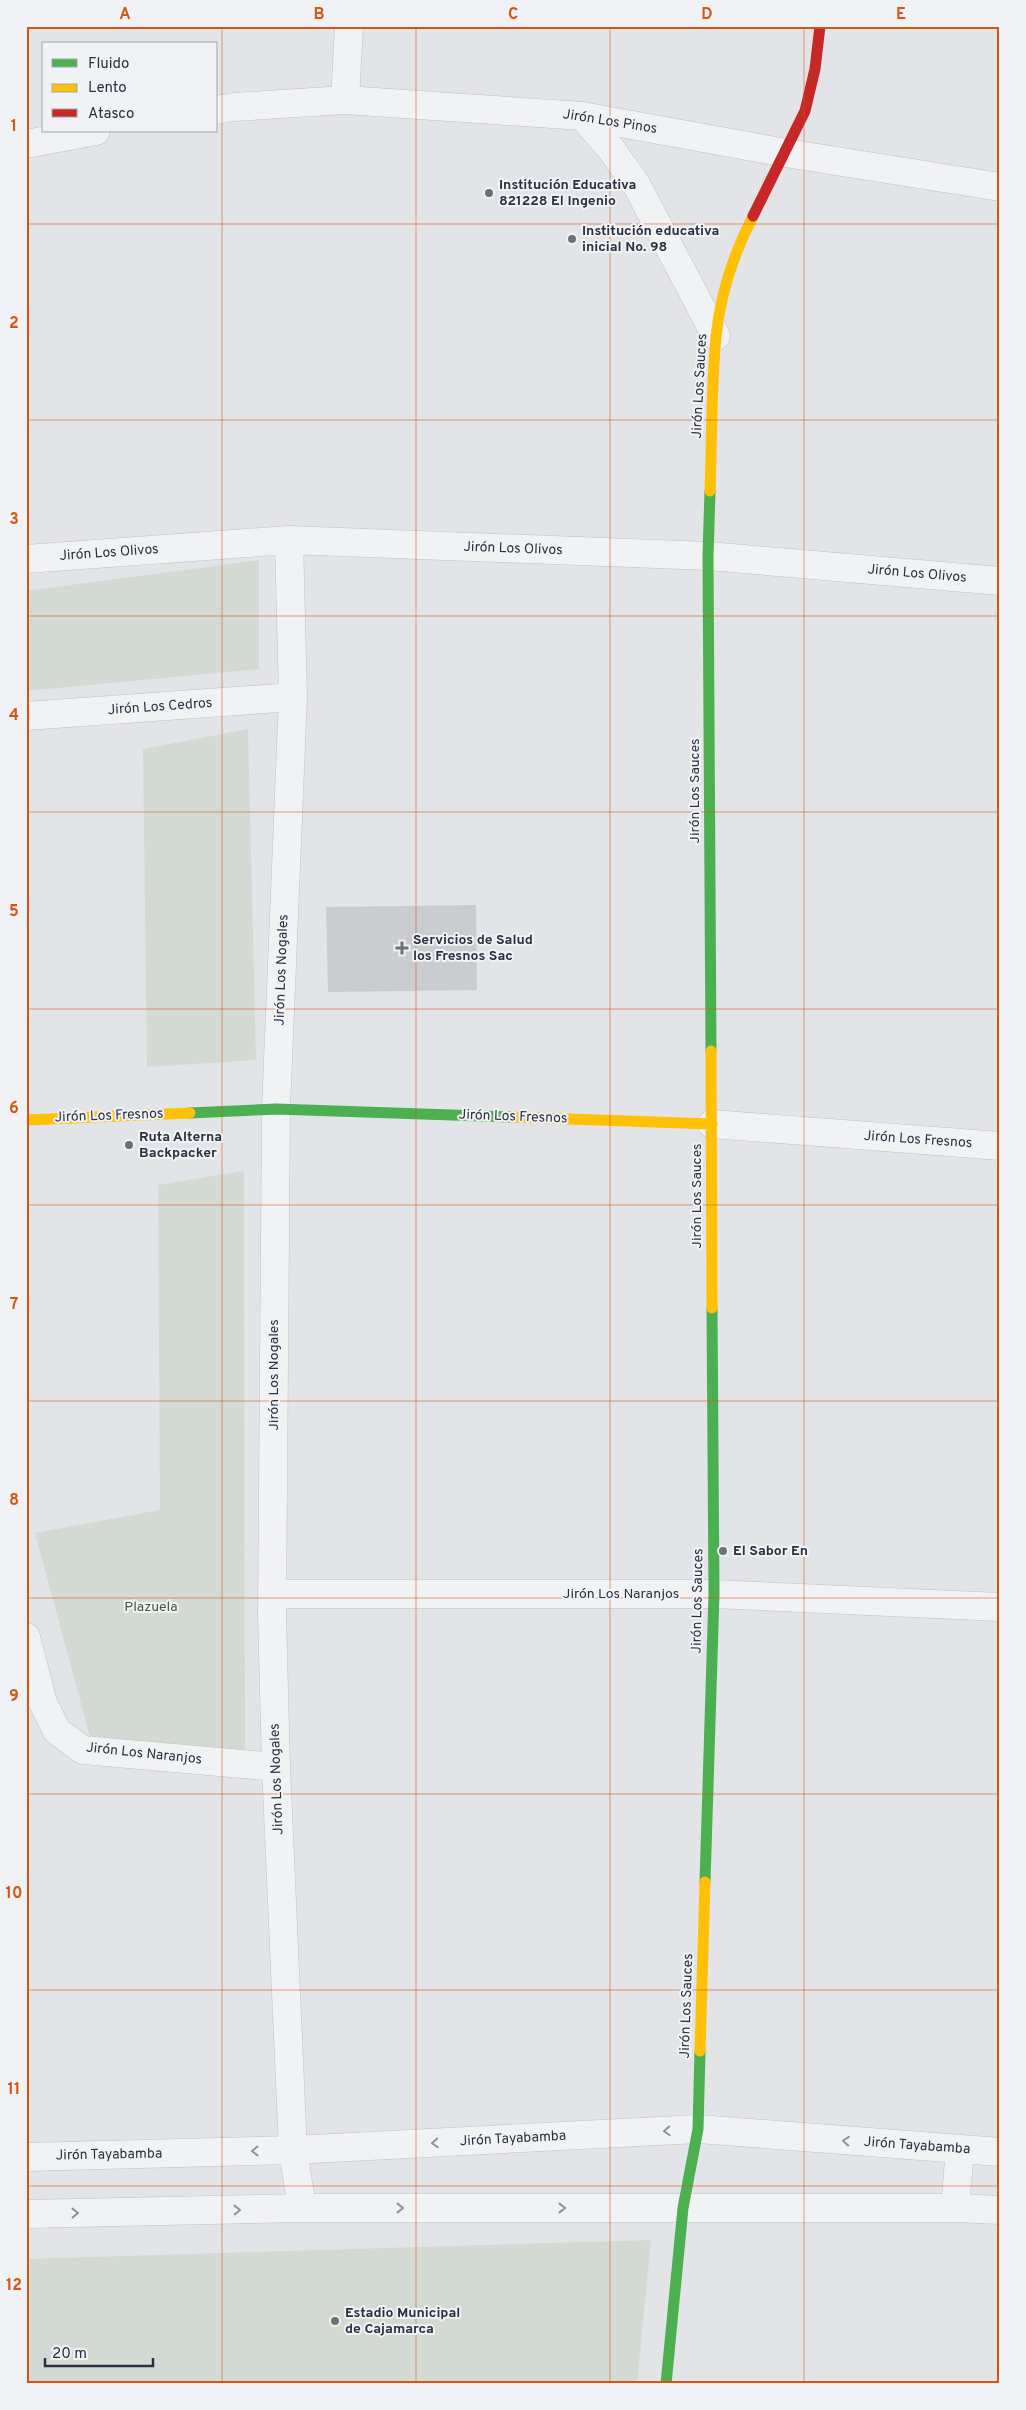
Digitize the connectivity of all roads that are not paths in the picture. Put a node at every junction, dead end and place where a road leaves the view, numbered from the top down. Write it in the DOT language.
graph roads {
  1 [pos="349,26"];
  2 [pos="820,26"];
  3 [pos="345,100"];
  4 [pos="218,110"];
  5 [pos="582,116"];
  6 [pos="91,132"];
  7 [pos="26,144"];
  8 [pos="786,153"];
  9 [pos="1000,187"];
  10 [pos="716,336"];
  11 [pos="289,540"];
  12 [pos="708,556"];
  13 [pos="26,559"];
  14 [pos="1000,581"];
  15 [pos="293,697"];
  16 [pos="26,716"];
  17 [pos="276,1109"];
  18 [pos="26,1120"];
  19 [pos="712,1124"];
  20 [pos="1000,1146"];
  21 [pos="272,1594"];
  22 [pos="714,1594"];
  23 [pos="1000,1607"];
  24 [pos="26,1636"];
  25 [pos="276,1767"];
  26 [pos="698,2129"];
  27 [pos="293,2150"];
  28 [pos="960,2150"];
  29 [pos="1000,2152"];
  30 [pos="26,2157"];
  31 [pos="302,2208"];
  32 [pos="683,2208"];
  33 [pos="955,2208"];
  34 [pos="1000,2210"];
  35 [pos="26,2214"];
  36 [pos="666,2384"];
  1 -- 3 [label="street"];
  2 -- 8 [label="street, Jirón Los Sauces"];
  3 -- 4 [label="street, Jirón Los Pinos"];
  3 -- 5 [label="street, Jirón Los Pinos"];
  5 -- 8 [label="street, Jirón Los Pinos"];
  5 -- 10 [label="street"];
  6 -- 7 [label="street"];
  8 -- 9 [label="street, Jirón Los Pinos"];
  8 -- 10 [label="street, Jirón Los Sauces"];
  10 -- 12 [label="street, Jirón Los Sauces"];
  11 -- 12 [label="street, Jirón Los Olivos"];
  11 -- 13 [label="street, Jirón Los Olivos"];
  11 -- 15 [label="street, Jirón Los Nogales"];
  12 -- 14 [label="street, Jirón Los Olivos"];
  12 -- 19 [label="street, Jirón Los Sauces"];
  15 -- 16 [label="street, Jirón Los Cedros"];
  15 -- 17 [label="street, Jirón Los Nogales"];
  17 -- 18 [label="street, Jirón Los Fresnos"];
  17 -- 19 [label="street, Jirón Los Fresnos"];
  17 -- 21 [label="street, Jirón Los Nogales"];
  19 -- 20 [label="street, Jirón Los Fresnos"];
  19 -- 22 [label="street, Jirón Los Sauces"];
  21 -- 22 [label="street, Jirón Los Naranjos"];
  21 -- 25 [label="street, Jirón Los Nogales"];
  22 -- 23 [label="street, Jirón Los Naranjos"];
  22 -- 26 [label="street, Jirón Los Sauces"];
  24 -- 25 [label="street, Jirón Los Naranjos"];
  25 -- 27 [label="street, Jirón Los Nogales"];
  26 -- 27 [label="street, Jirón Tayabamba, one-way"];
  28 -- 26 [label="street, Jirón Tayabamba, one-way"];
  26 -- 32 [label="street, Jirón Los Sauces"];
  27 -- 30 [label="street, Jirón Tayabamba, one-way"];
  27 -- 31 [label="street, Jirón Los Nogales"];
  28 -- 29 [label="street, Jirón Tayabamba"];
  28 -- 33 [label="street"];
  31 -- 32 [label="street, one-way"];
  35 -- 31 [label="street, one-way"];
  32 -- 33 [label="street"];
  32 -- 36 [label="street, Jirón Los Sauces"];
  33 -- 34 [label="street"];
}
